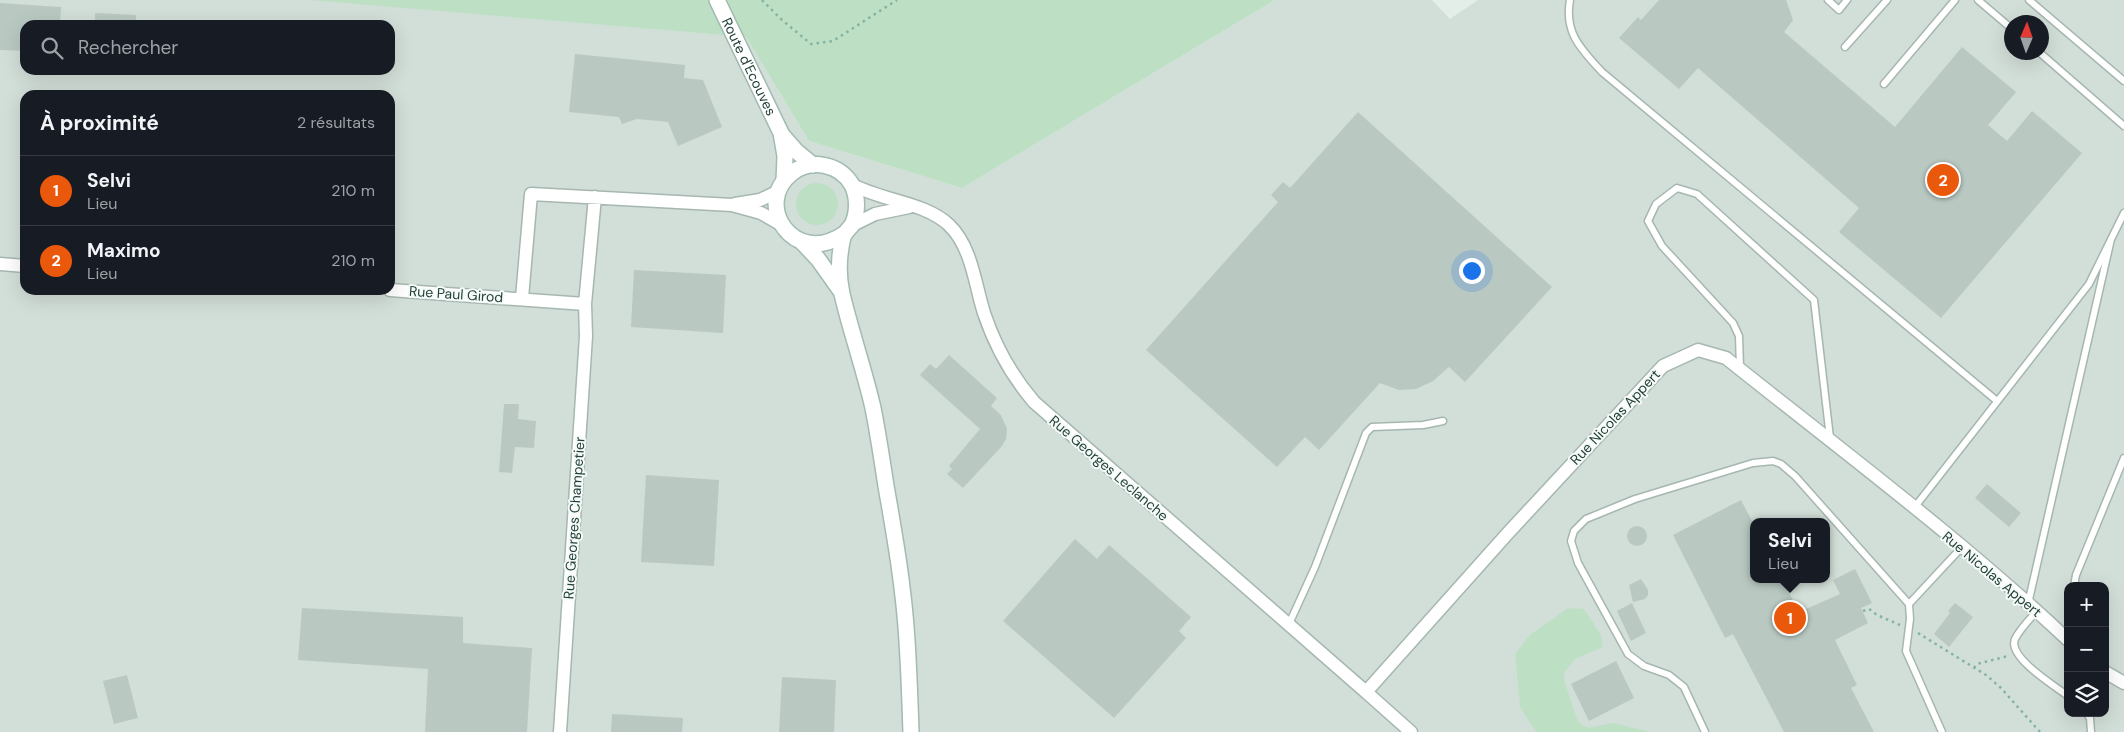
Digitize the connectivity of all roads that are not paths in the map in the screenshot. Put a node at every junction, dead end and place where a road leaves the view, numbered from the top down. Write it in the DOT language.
graph roads {
  1 [pos="717,0"];
  2 [pos="1570,0"];
  3 [pos="1828,0"];
  4 [pos="1846,0"];
  5 [pos="1887,0"];
  6 [pos="1955,0"];
  7 [pos="1978,0"];
  8 [pos="2029,0"];
  9 [pos="2004,22"];
  10 [pos="1845,47"];
  11 [pos="2048,60"];
  12 [pos="2124,81"];
  13 [pos="1884,84"];
  14 [pos="2124,126"];
  15 [pos="781,133"];
  16 [pos="813,165"];
  17 [pos="851,184"];
  18 [pos="782,186"];
  19 [pos="595,197"];
  20 [pos="732,205"];
  21 [pos="911,206"];
  22 [pos="2124,213"];
  23 [pos="782,225"];
  24 [pos="848,230"];
  25 [pos="2111,239"];
  26 [pos="802,242"];
  27 [pos="0,264"];
  28 [pos="20,266"];
  29 [pos="395,290"];
  30 [pos="841,292"];
  31 [pos="522,298"];
  32 [pos="585,304"];
  33 [pos="1741,370"];
  34 [pos="1997,401"];
  35 [pos="1443,422"];
  36 [pos="1830,442"];
  37 [pos="2124,458"];
  38 [pos="1914,508"];
  39 [pos="1962,547"];
  40 [pos="2075,582"];
  41 [pos="1909,604"];
  42 [pos="2032,607"];
  43 [pos="1289,624"];
  44 [pos="2064,636"];
  45 [pos="2109,674"];
  46 [pos="2124,683"];
  47 [pos="1366,692"];
  48 [pos="2064,693"];
  49 [pos="2089,717"];
  50 [pos="560,732"];
  51 [pos="911,732"];
  52 [pos="1411,732"];
  53 [pos="1705,732"];
  54 [pos="1942,732"];
  55 [pos="2091,732"];
  1 -- 15 [label="main road, Route d'Ecouves"];
  2 -- 34 [label="lane"];
  3 -- 4 [label="lane"];
  5 -- 10 [label="lane"];
  6 -- 13 [label="lane"];
  7 -- 9 [label="lane"];
  8 -- 12 [label="lane"];
  11 -- 14 [label="lane"];
  15 -- 16 [label="main road"];
  15 -- 18 [label="main road"];
  16 -- 17 [label="main road"];
  16 -- 18 [label="main road"];
  17 -- 21 [label="street, Rue Georges Leclanche"];
  17 -- 24 [label="main road"];
  18 -- 20 [label="street"];
  18 -- 23 [label="main road"];
  19 -- 20 [label="street"];
  19 -- 31 [label="street"];
  19 -- 32 [label="street, Rue Georges Champetier"];
  20 -- 23 [label="street"];
  21 -- 24 [label="street"];
  21 -- 43 [label="street, Rue Georges Leclanche"];
  22 -- 25 [label="lane"];
  23 -- 26 [label="main road"];
  24 -- 26 [label="main road"];
  24 -- 30 [label="main road"];
  25 -- 34 [label="lane"];
  25 -- 42 [label="lane"];
  26 -- 30 [label="main road"];
  27 -- 28 [label="street"];
  29 -- 31 [label="street, Rue Paul Girod"];
  30 -- 51 [label="main road"];
  31 -- 32 [label="street"];
  32 -- 50 [label="street, Rue Georges Champetier"];
  33 -- 36 [label="street, Rue Nicolas Appert"];
  33 -- 36 [label="lane"];
  33 -- 47 [label="street, Rue Nicolas Appert"];
  34 -- 38 [label="lane"];
  35 -- 43 [label="lane"];
  36 -- 38 [label="street, Rue Nicolas Appert"];
  37 -- 40 [label="lane"];
  38 -- 39 [label="street, Rue Nicolas Appert"];
  39 -- 41 [label="lane"];
  39 -- 42 [label="street, Rue Nicolas Appert"];
  41 -- 53 [label="lane"];
  41 -- 54 [label="lane"];
  42 -- 44 [label="street, Rue Nicolas Appert"];
  42 -- 48 [label="lane"];
  43 -- 47 [label="street, Rue Georges Leclanche"];
  45 -- 46 [label="street"];
  47 -- 52 [label="street"];
  49 -- 55 [label="lane"];
}
